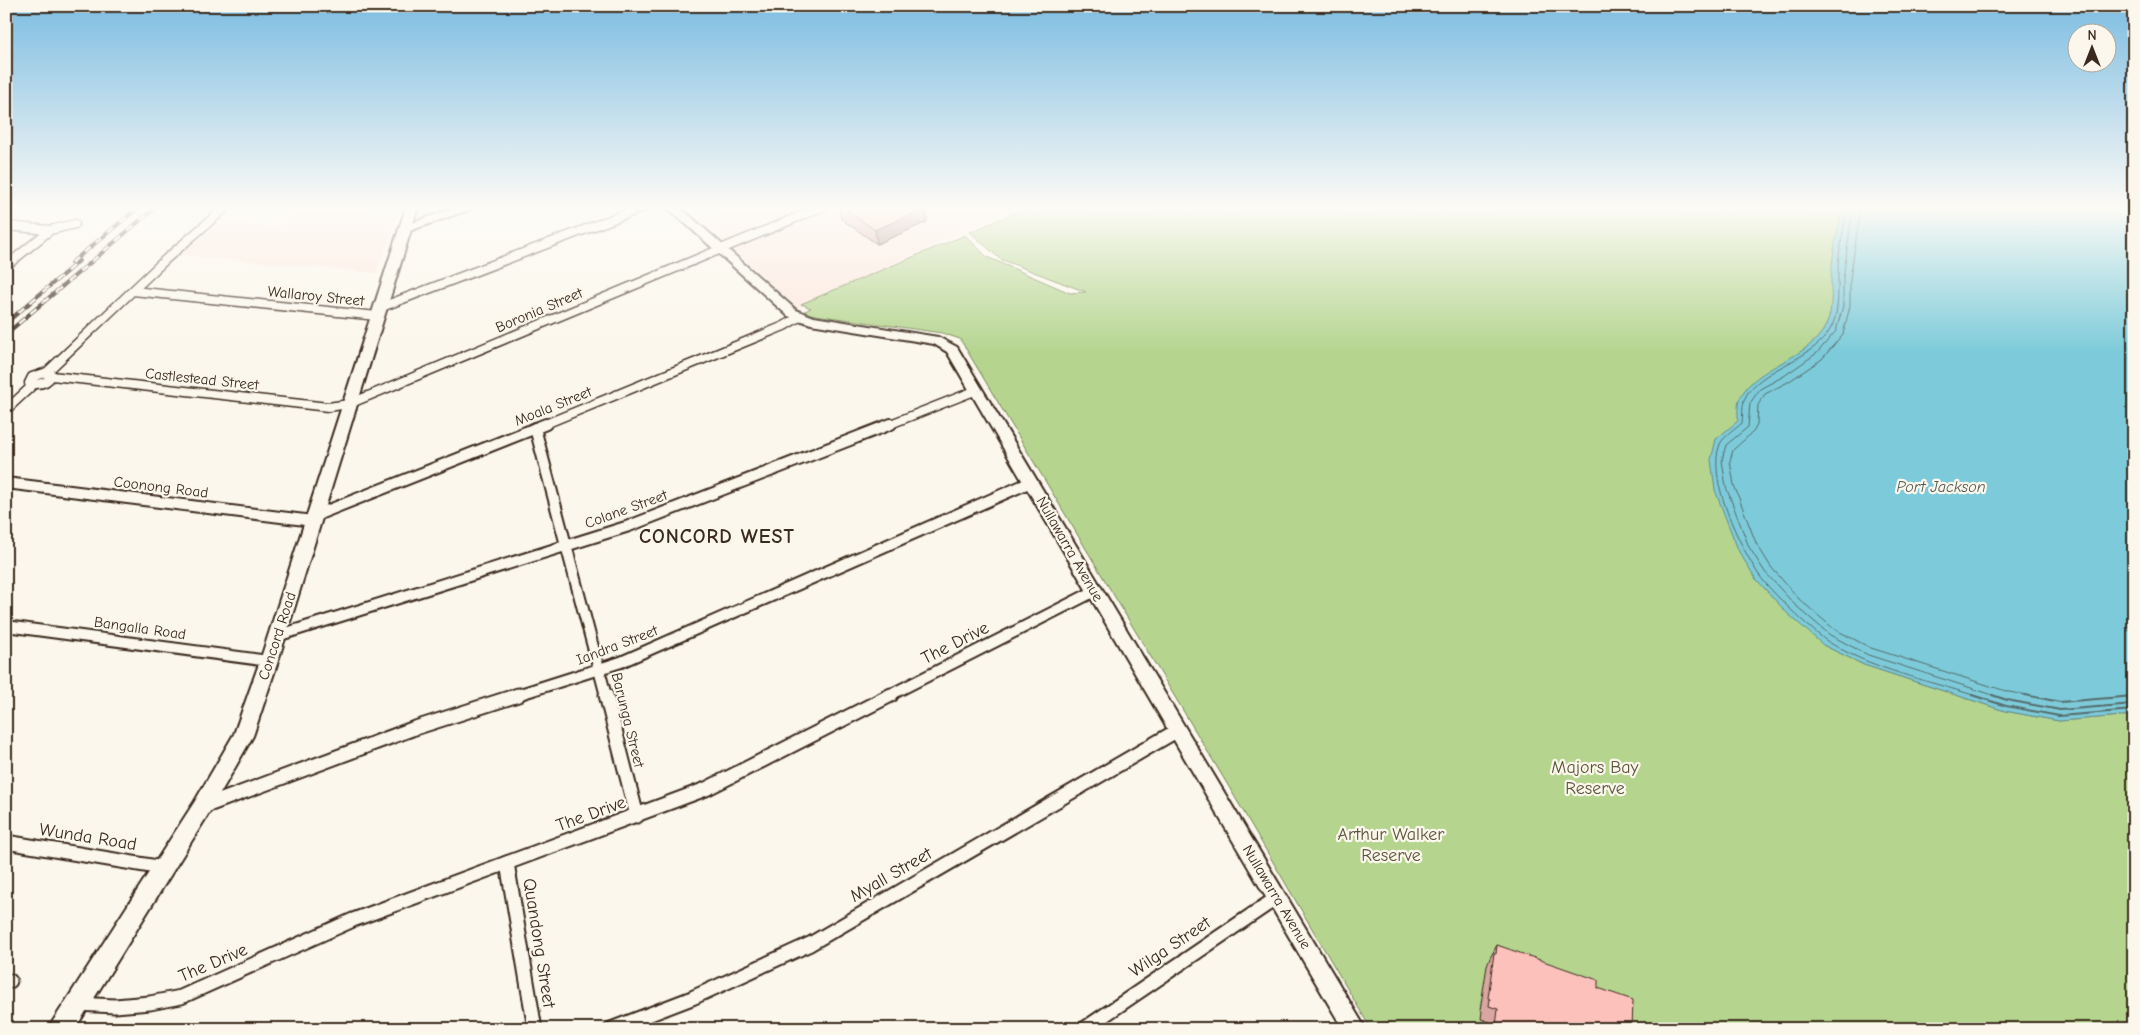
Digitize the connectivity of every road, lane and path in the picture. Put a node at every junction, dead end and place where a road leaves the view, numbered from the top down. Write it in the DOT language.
graph roads {
  1 [pos="19,255"];
  2 [pos="171,255"];
  3 [pos="396,255"];
  4 [pos="522,255"];
  5 [pos="707,255"];
  6 [pos="729,255"];
  7 [pos="6,266"];
  8 [pos="133,291"];
  9 [pos="378,312"];
  10 [pos="801,316"];
  11 [pos="50,374"];
  12 [pos="977,390"];
  13 [pos="349,404"];
  14 [pos="6,410"];
  15 [pos="535,428"];
  16 [pos="1031,482"];
  17 [pos="6,483"];
  18 [pos="314,518"];
  19 [pos="568,545"];
  20 [pos="1095,591"];
  21 [pos="6,626"];
  22 [pos="277,636"];
  23 [pos="269,661"];
  24 [pos="600,669"];
  25 [pos="1178,730"];
  26 [pos="202,807"];
  27 [pos="637,816"];
  28 [pos="6,842"];
  29 [pos="507,863"];
  30 [pos="163,868"];
  31 [pos="1278,897"];
  32 [pos="76,1004"];
  33 [pos="61,1029"];
  34 [pos="535,1029"];
  35 [pos="611,1029"];
  36 [pos="1084,1029"];
  37 [pos="1355,1029"];
  1 -- 7 [label="street"];
  2 -- 8 [label="street"];
  3 -- 9 [label="main road, Concord Road"];
  4 -- 9 [label="street"];
  5 -- 13 [label="street, Boronia Street"];
  6 -- 10 [label="main road, Nullawarra Avenue"];
  8 -- 9 [label="street, Wallaroy Street"];
  8 -- 11 [label="street"];
  9 -- 13 [label="main road, Concord Road"];
  10 -- 12 [label="main road, Nullawarra Avenue"];
  10 -- 15 [label="street, Moala Street"];
  11 -- 13 [label="street, Castlestead Street"];
  11 -- 14 [label="street"];
  12 -- 16 [label="main road, Nullawarra Avenue"];
  12 -- 19 [label="street, Colane Street"];
  13 -- 18 [label="main road, Concord Road"];
  15 -- 18 [label="street, Moala Street"];
  15 -- 19 [label="street, Barunga Street"];
  16 -- 20 [label="main road, Nullawarra Avenue"];
  16 -- 24 [label="street, Iandra Street"];
  17 -- 18 [label="street, Coonong Road"];
  18 -- 22 [label="main road, Concord Road"];
  19 -- 22 [label="street, Colane Street"];
  19 -- 24 [label="street, Barunga Street"];
  20 -- 25 [label="main road, Nullawarra Avenue"];
  20 -- 27 [label="street, The Drive"];
  21 -- 23 [label="street, Bangalla Road"];
  22 -- 23 [label="main road, Concord Road"];
  23 -- 26 [label="main road, Concord Road"];
  24 -- 26 [label="street, Iandra Street"];
  24 -- 27 [label="street, Barunga Street"];
  25 -- 31 [label="main road, Nullawarra Avenue"];
  25 -- 35 [label="street, Myall Street"];
  26 -- 30 [label="main road, Concord Road"];
  27 -- 29 [label="street, The Drive"];
  28 -- 30 [label="street, Wunda Road"];
  29 -- 32 [label="street, The Drive"];
  29 -- 34 [label="street, Quandong Street"];
  30 -- 32 [label="main road, Concord Road"];
  31 -- 36 [label="street, Wilga Street"];
  31 -- 37 [label="main road, Nullawarra Avenue"];
  32 -- 33 [label="main road, Concord Road"];
}
